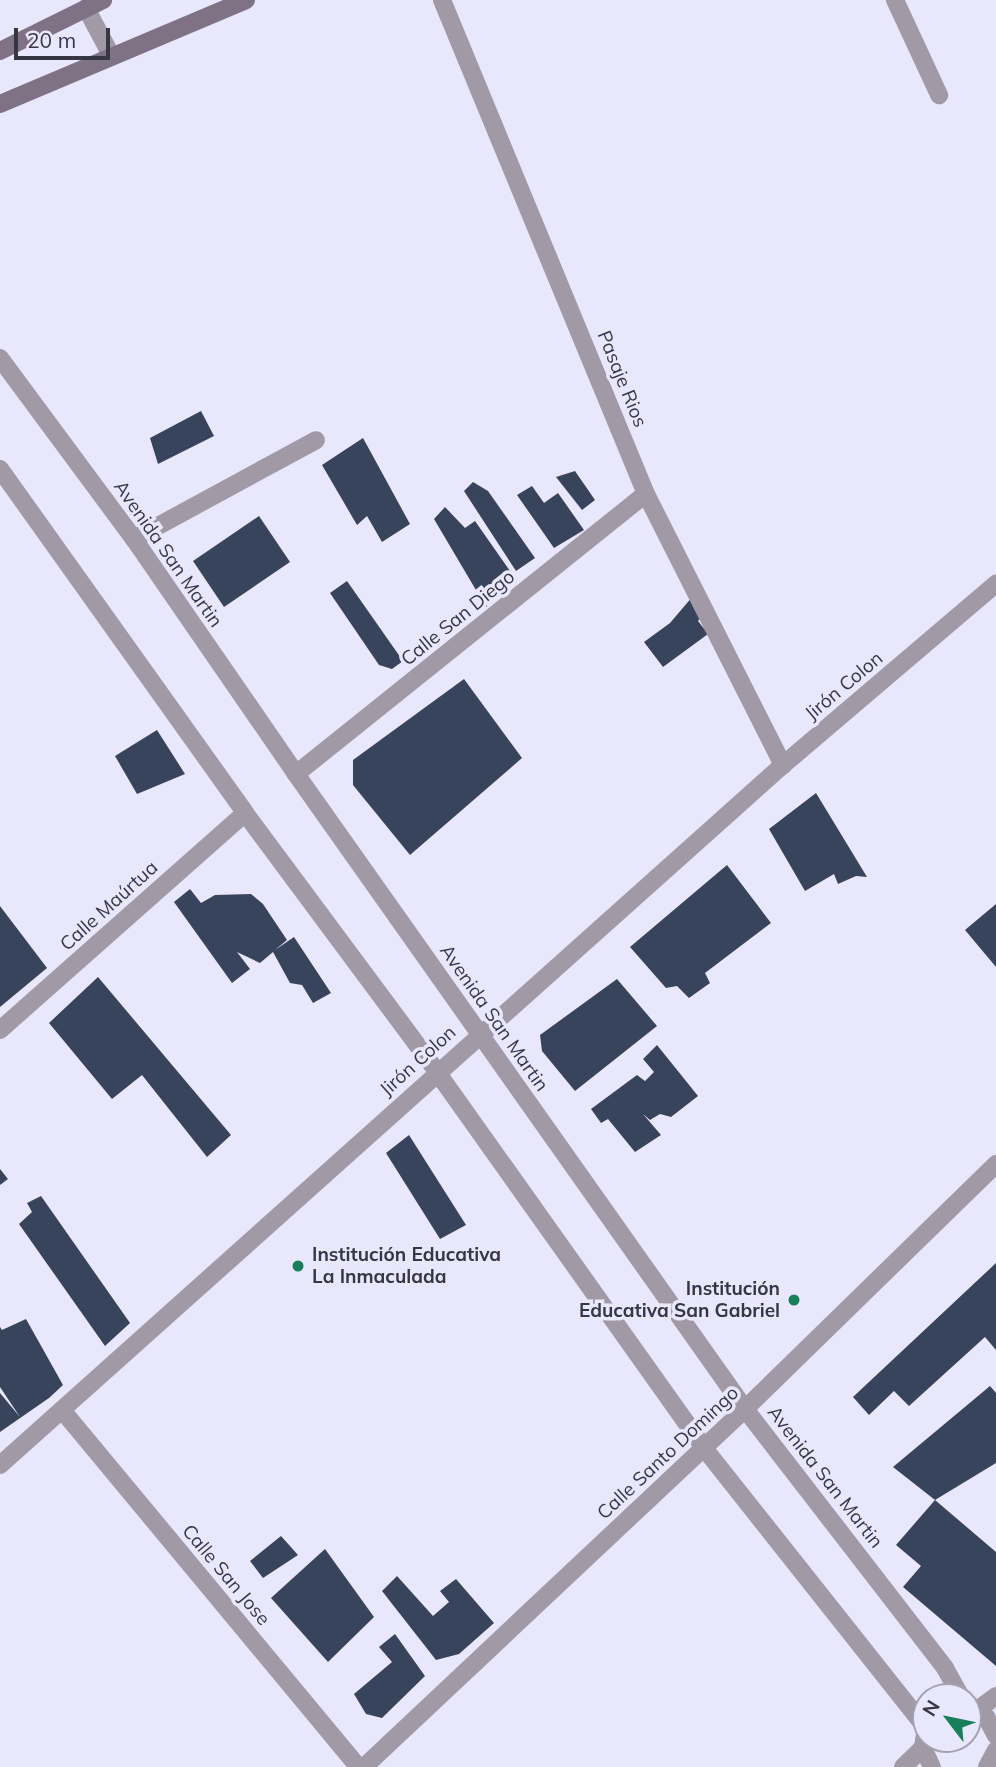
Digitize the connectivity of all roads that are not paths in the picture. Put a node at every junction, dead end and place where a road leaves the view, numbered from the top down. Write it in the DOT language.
graph roads {
  1 [pos="103,0"];
  2 [pos="246,0"];
  3 [pos="442,0"];
  4 [pos="895,0"];
  5 [pos="86,8"];
  6 [pos="0,51"];
  7 [pos="111,55"];
  8 [pos="939,96"];
  9 [pos="0,104"];
  10 [pos="0,358"];
  11 [pos="316,440"];
  12 [pos="0,469"];
  13 [pos="646,494"];
  14 [pos="134,540"];
  15 [pos="996,584"];
  16 [pos="783,765"];
  17 [pos="296,774"];
  18 [pos="245,813"];
  19 [pos="0,1030"];
  20 [pos="479,1034"];
  21 [pos="437,1072"];
  22 [pos="996,1164"];
  23 [pos="746,1409"];
  24 [pos="61,1410"];
  25 [pos="704,1448"];
  26 [pos="0,1465"];
  27 [pos="954,1683"];
  28 [pos="912,1710"];
  29 [pos="982,1715"];
  30 [pos="996,1736"];
  31 [pos="996,1750"];
  32 [pos="918,1753"];
  33 [pos="358,1767"];
  34 [pos="364,1767"];
  35 [pos="903,1767"];
  36 [pos="987,1767"];
  1 -- 5 [label="street"];
  2 -- 7 [label="street"];
  3 -- 13 [label="street, Pasaje Rios"];
  4 -- 8 [label="street"];
  5 -- 6 [label="street"];
  5 -- 7 [label="street"];
  7 -- 9 [label="street"];
  10 -- 14 [label="street, Avenida San Martin"];
  11 -- 14 [label="street"];
  12 -- 18 [label="street"];
  13 -- 16 [label="street, Pasaje Rios"];
  13 -- 17 [label="street, Calle San Diego"];
  14 -- 17 [label="street, Avenida San Martin"];
  15 -- 16 [label="street, Jirón Colon"];
  16 -- 20 [label="street, Jirón Colon"];
  17 -- 20 [label="street, Avenida San Martin"];
  18 -- 19 [label="street, Calle Maúrtua"];
  18 -- 21 [label="street"];
  20 -- 21 [label="street, Jirón Colon"];
  20 -- 23 [label="street, Avenida San Martin"];
  21 -- 24 [label="street, Jirón Colon"];
  21 -- 25 [label="street"];
  22 -- 23 [label="street, Calle Santo Domingo"];
  23 -- 25 [label="street, Calle Santo Domingo"];
  23 -- 27 [label="street, Avenida San Martin"];
  24 -- 26 [label="street, Jirón Colon"];
  24 -- 33 [label="street, Calle San Jose"];
  25 -- 28 [label="street"];
  25 -- 34 [label="street, Calle Santo Domingo"];
  29 -- 30 [label="street"];
  31 -- 36 [label="street"];
  32 -- 35 [label="street"];
}
